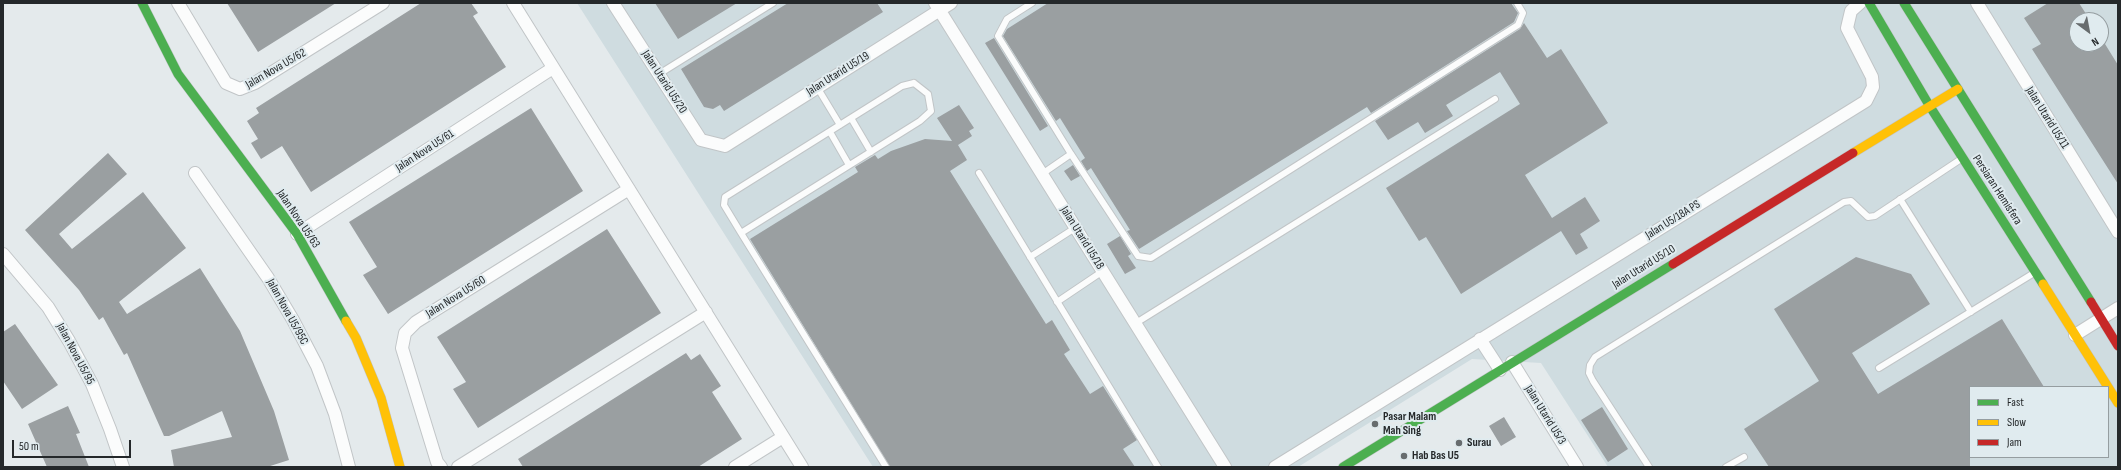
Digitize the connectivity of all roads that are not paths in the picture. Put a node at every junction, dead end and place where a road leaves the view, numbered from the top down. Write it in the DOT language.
graph roads {
  1 [pos="142,3"];
  2 [pos="178,3"];
  3 [pos="383,3"];
  4 [pos="513,3"];
  5 [pos="614,3"];
  6 [pos="773,3"];
  7 [pos="951,3"];
  8 [pos="1032,3"];
  9 [pos="1517,3"];
  10 [pos="1860,3"];
  11 [pos="1869,3"];
  12 [pos="1904,3"];
  13 [pos="1977,3"];
  14 [pos="937,6"];
  15 [pos="553,68"];
  16 [pos="659,74"];
  17 [pos="817,87"];
  18 [pos="1958,88"];
  19 [pos="1495,99"];
  20 [pos="1928,105"];
  21 [pos="852,118"];
  22 [pos="840,125"];
  23 [pos="830,132"];
  24 [pos="725,146"];
  25 [pos="871,152"];
  26 [pos="1071,154"];
  27 [pos="1962,158"];
  28 [pos="850,166"];
  29 [pos="195,173"];
  30 [pos="979,173"];
  31 [pos="1042,174"];
  32 [pos="629,189"];
  33 [pos="1900,199"];
  34 [pos="1075,228"];
  35 [pos="2118,232"];
  36 [pos="741,233"];
  37 [pos="297,234"];
  38 [pos="3,254"];
  39 [pos="1030,257"];
  40 [pos="1103,271"];
  41 [pos="2035,272"];
  42 [pos="1057,302"];
  43 [pos="2118,308"];
  44 [pos="706,312"];
  45 [pos="1971,312"];
  46 [pos="2101,319"];
  47 [pos="1136,323"];
  48 [pos="2076,335"];
  49 [pos="1480,339"];
  50 [pos="2118,346"];
  51 [pos="1512,362"];
  52 [pos="1878,368"];
  53 [pos="1500,370"];
  54 [pos="2107,386"];
  55 [pos="2109,389"];
  56 [pos="2118,403"];
  57 [pos="783,437"];
  58 [pos="1744,457"];
  59 [pos="123,467"];
  60 [pos="349,467"];
  61 [pos="400,467"];
  62 [pos="441,467"];
  63 [pos="458,467"];
  64 [pos="735,467"];
  65 [pos="802,467"];
  66 [pos="886,467"];
  67 [pos="1158,467"];
  68 [pos="1225,467"];
  69 [pos="1275,467"];
  70 [pos="1343,467"];
  71 [pos="1577,467"];
  72 [pos="1649,467"];
  73 [pos="1726,467"];
  1 -- 37 [label="street, Jalan Nova U5/63"];
  2 -- 3 [label="street, Jalan Nova U5/62"];
  4 -- 15 [label="street"];
  5 -- 16 [label="street, Jalan Utarid U5/20"];
  6 -- 16 [label="lane"];
  7 -- 14 [label="street, Jalan Utarid U5/19"];
  8 -- 26 [label="lane"];
  9 -- 26 [label="lane"];
  10 -- 49 [label="street, Jalan U5/18A PS"];
  11 -- 20 [label="street, Persiaran Hemisfera"];
  12 -- 18 [label="street, Persiaran Hemisfera"];
  13 -- 35 [label="street, Jalan Utarid U5/11"];
  14 -- 17 [label="street, Jalan Utarid U5/19"];
  14 -- 31 [label="street, Jalan Utarid U5/18"];
  15 -- 32 [label="street"];
  15 -- 37 [label="street, Jalan Nova U5/61"];
  16 -- 24 [label="street, Jalan Utarid U5/20"];
  17 -- 22 [label="lane"];
  17 -- 24 [label="street, Jalan Utarid U5/19"];
  18 -- 20 [label="street, Jalan Utarid U5/10"];
  18 -- 46 [label="street, Persiaran Hemisfera"];
  19 -- 47 [label="lane"];
  20 -- 27 [label="street, Persiaran Hemisfera"];
  20 -- 51 [label="street, Jalan Utarid U5/10"];
  21 -- 22 [label="lane"];
  21 -- 25 [label="lane"];
  21 -- 25 [label="lane"];
  22 -- 23 [label="lane"];
  23 -- 28 [label="lane"];
  23 -- 36 [label="lane"];
  25 -- 28 [label="lane"];
  26 -- 31 [label="lane"];
  27 -- 33 [label="lane"];
  27 -- 41 [label="street, Persiaran Hemisfera"];
  28 -- 36 [label="lane"];
  29 -- 60 [label="street, Jalan Nova U5/95C"];
  30 -- 39 [label="lane"];
  31 -- 34 [label="street, Jalan Utarid U5/18"];
  32 -- 44 [label="street"];
  32 -- 62 [label="street, Jalan Nova U5/60"];
  33 -- 45 [label="lane"];
  33 -- 72 [label="lane"];
  34 -- 39 [label="lane"];
  34 -- 40 [label="street, Jalan Utarid U5/18"];
  36 -- 66 [label="lane"];
  37 -- 61 [label="street, Jalan Nova U5/63"];
  38 -- 59 [label="street, Jalan Nova U5/95"];
  39 -- 42 [label="lane"];
  40 -- 42 [label="lane"];
  40 -- 47 [label="street, Jalan Utarid U5/18"];
  41 -- 45 [label="lane"];
  41 -- 48 [label="street, Persiaran Hemisfera"];
  42 -- 67 [label="lane"];
  43 -- 46 [label="street"];
  44 -- 57 [label="street"];
  44 -- 63 [label="street"];
  45 -- 52 [label="lane"];
  46 -- 48 [label="street"];
  46 -- 50 [label="street, Persiaran Hemisfera"];
  47 -- 68 [label="street, Jalan Utarid U5/18"];
  48 -- 54 [label="street, Persiaran Hemisfera"];
  49 -- 53 [label="street"];
  49 -- 69 [label="street, Jalan U5/18A PS"];
  51 -- 53 [label="street, Jalan Utarid U5/10"];
  51 -- 71 [label="street, Jalan Utarid U5/3"];
  53 -- 70 [label="street, Jalan Utarid U5/10"];
  55 -- 56 [label="street, Persiaran Hemisfera"];
  57 -- 64 [label="street"];
  57 -- 65 [label="street"];
  58 -- 73 [label="lane"];
}
